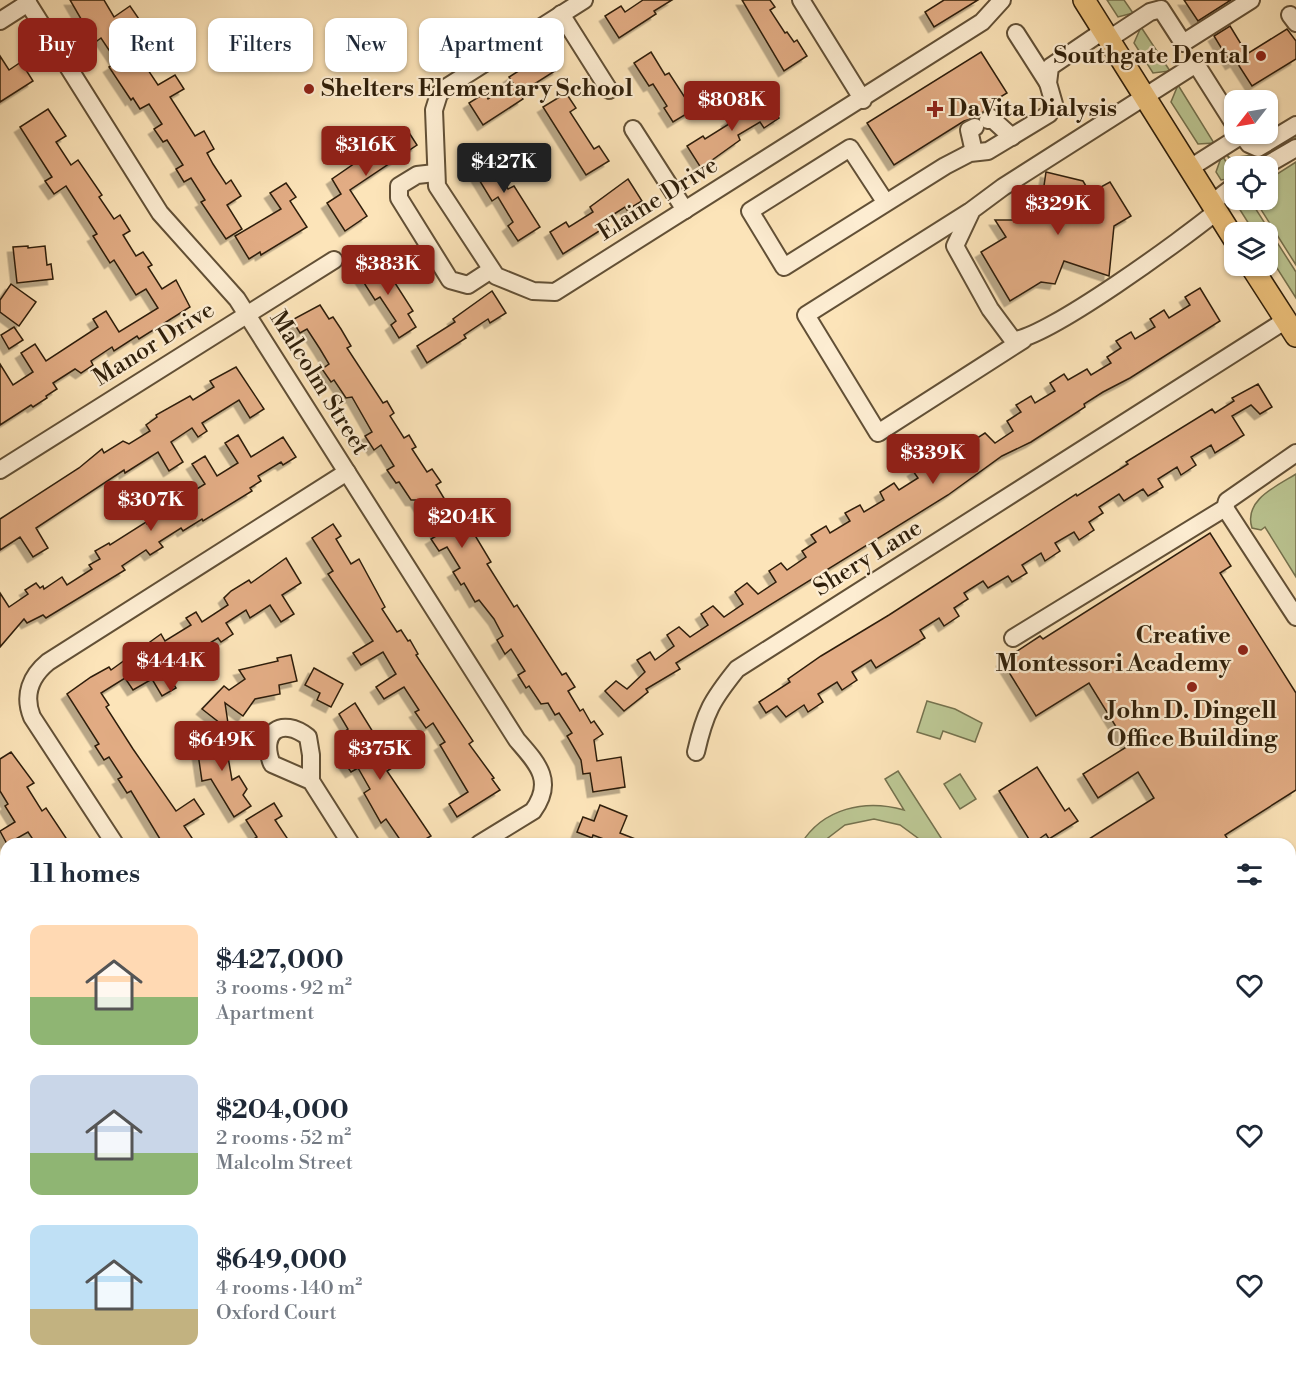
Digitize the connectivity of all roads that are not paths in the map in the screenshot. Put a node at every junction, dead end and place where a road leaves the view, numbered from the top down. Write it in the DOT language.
graph roads {
  1 [pos="584,0"];
  2 [pos="1002,0"];
  3 [pos="1084,0"];
  4 [pos="1251,0"];
  5 [pos="27,2"];
  6 [pos="809,3"];
  7 [pos="561,14"];
  8 [pos="0,21"];
  9 [pos="1016,33"];
  10 [pos="1106,35"];
  11 [pos="1048,83"];
  12 [pos="609,90"];
  13 [pos="1145,97"];
  14 [pos="863,100"];
  15 [pos="1224,108"];
  16 [pos="1296,124"];
  17 [pos="633,129"];
  18 [pos="1278,135"];
  19 [pos="1012,137"];
  20 [pos="1224,142"];
  21 [pos="1249,144"];
  22 [pos="1264,144"];
  23 [pos="1296,148"];
  24 [pos="974,152"];
  25 [pos="1278,158"];
  26 [pos="1190,168"];
  27 [pos="435,173"];
  28 [pos="1224,196"];
  29 [pos="886,203"];
  30 [pos="1214,207"];
  31 [pos="685,210"];
  32 [pos="972,210"];
  33 [pos="1224,223"];
  34 [pos="334,260"];
  35 [pos="491,270"];
  36 [pos="1257,276"];
  37 [pos="247,314"];
  38 [pos="1291,328"];
  39 [pos="1023,340"];
  40 [pos="1296,453"];
  41 [pos="0,470"];
  42 [pos="347,472"];
  43 [pos="1226,508"];
  44 [pos="1296,617"];
  45 [pos="1013,638"];
  46 [pos="696,752"];
  47 [pos="310,782"];
  48 [pos="111,838"];
  49 [pos="347,838"];
  50 [pos="489,838"];
  1 -- 7 [label="street, Elaine Drive"];
  2 -- 14 [label="street, Elaine Drive"];
  3 -- 10 [label="main road"];
  4 -- 10 [label="street"];
  5 -- 8 [label="street"];
  5 -- 37 [label="street, Malcolm Street"];
  6 -- 14 [label="street"];
  7 -- 12 [label="street"];
  7 -- 27 [label="street, Elaine Drive"];
  9 -- 11 [label="street"];
  10 -- 11 [label="street"];
  10 -- 13 [label="main road"];
  11 -- 19 [label="street"];
  13 -- 15 [label="street"];
  13 -- 26 [label="main road"];
  13 -- 32 [label="street"];
  14 -- 31 [label="street, Elaine Drive"];
  16 -- 18 [label="street"];
  17 -- 31 [label="street"];
  19 -- 24 [label="street"];
  19 -- 24 [label="street"];
  20 -- 26 [label="street"];
  21 -- 22 [label="street"];
  23 -- 25 [label="street"];
  24 -- 29 [label="street"];
  26 -- 30 [label="main road"];
  27 -- 35 [label="street, Elaine Drive"];
  27 -- 35 [label="street"];
  28 -- 30 [label="street"];
  29 -- 29 [label="street"];
  30 -- 33 [label="main road"];
  30 -- 39 [label="street"];
  31 -- 35 [label="street, Elaine Drive"];
  32 -- 39 [label="street"];
  32 -- 39 [label="street"];
  34 -- 37 [label="street, Manor Drive"];
  36 -- 38 [label="main road"];
  37 -- 41 [label="street, Manor Drive"];
  37 -- 42 [label="street, Malcolm Street"];
  38 -- 46 [label="street, Shery Lane"];
  40 -- 43 [label="street"];
  42 -- 48 [label="street"];
  42 -- 50 [label="street, Malcolm Street"];
  43 -- 44 [label="street"];
  43 -- 45 [label="street"];
  47 -- 49 [label="street"];
}
